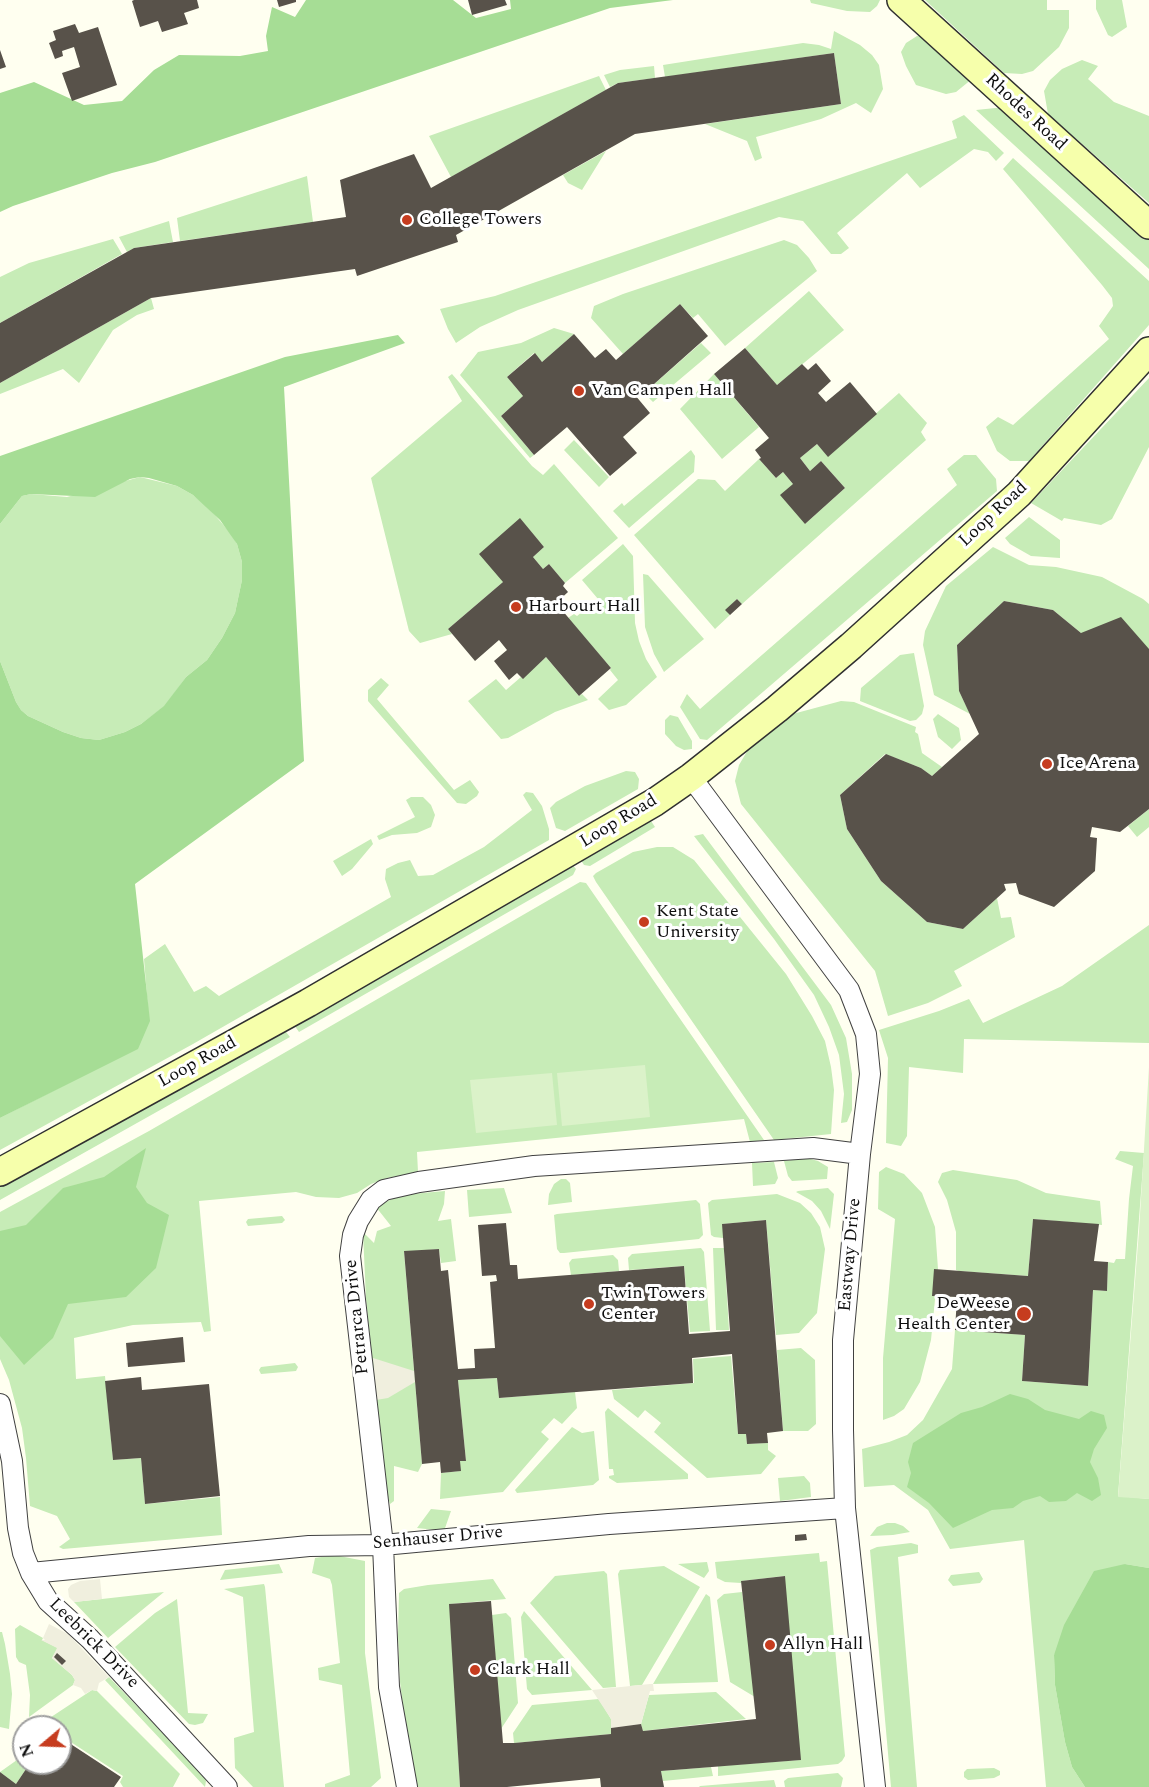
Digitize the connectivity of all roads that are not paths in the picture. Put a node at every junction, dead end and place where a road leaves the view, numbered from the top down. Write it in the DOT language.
graph roads {
  1 [pos="901,0"];
  2 [pos="1149,225"];
  3 [pos="1149,351"];
  4 [pos="691,777"];
  5 [pos="860,1154"];
  6 [pos="0,1172"];
  7 [pos="0,1404"];
  8 [pos="845,1508"];
  9 [pos="383,1545"];
  10 [pos="31,1573"];
  11 [pos="227,1787"];
  12 [pos="407,1787"];
  13 [pos="875,1787"];
  1 -- 2 [label="street, Rhodes Road"];
  3 -- 4 [label="street, Loop Road"];
  4 -- 5 [label="street, Eastway Drive"];
  4 -- 6 [label="street, Loop Road"];
  5 -- 8 [label="street, Eastway Drive"];
  5 -- 9 [label="street, Petrarca Drive"];
  7 -- 10 [label="street, Leebrick Drive"];
  8 -- 9 [label="street, Senhauser Drive"];
  8 -- 13 [label="street, Eastway Drive"];
  9 -- 10 [label="street, Senhauser Drive"];
  9 -- 12 [label="street, Petrarca Drive"];
  10 -- 11 [label="street, Leebrick Drive"];
}
